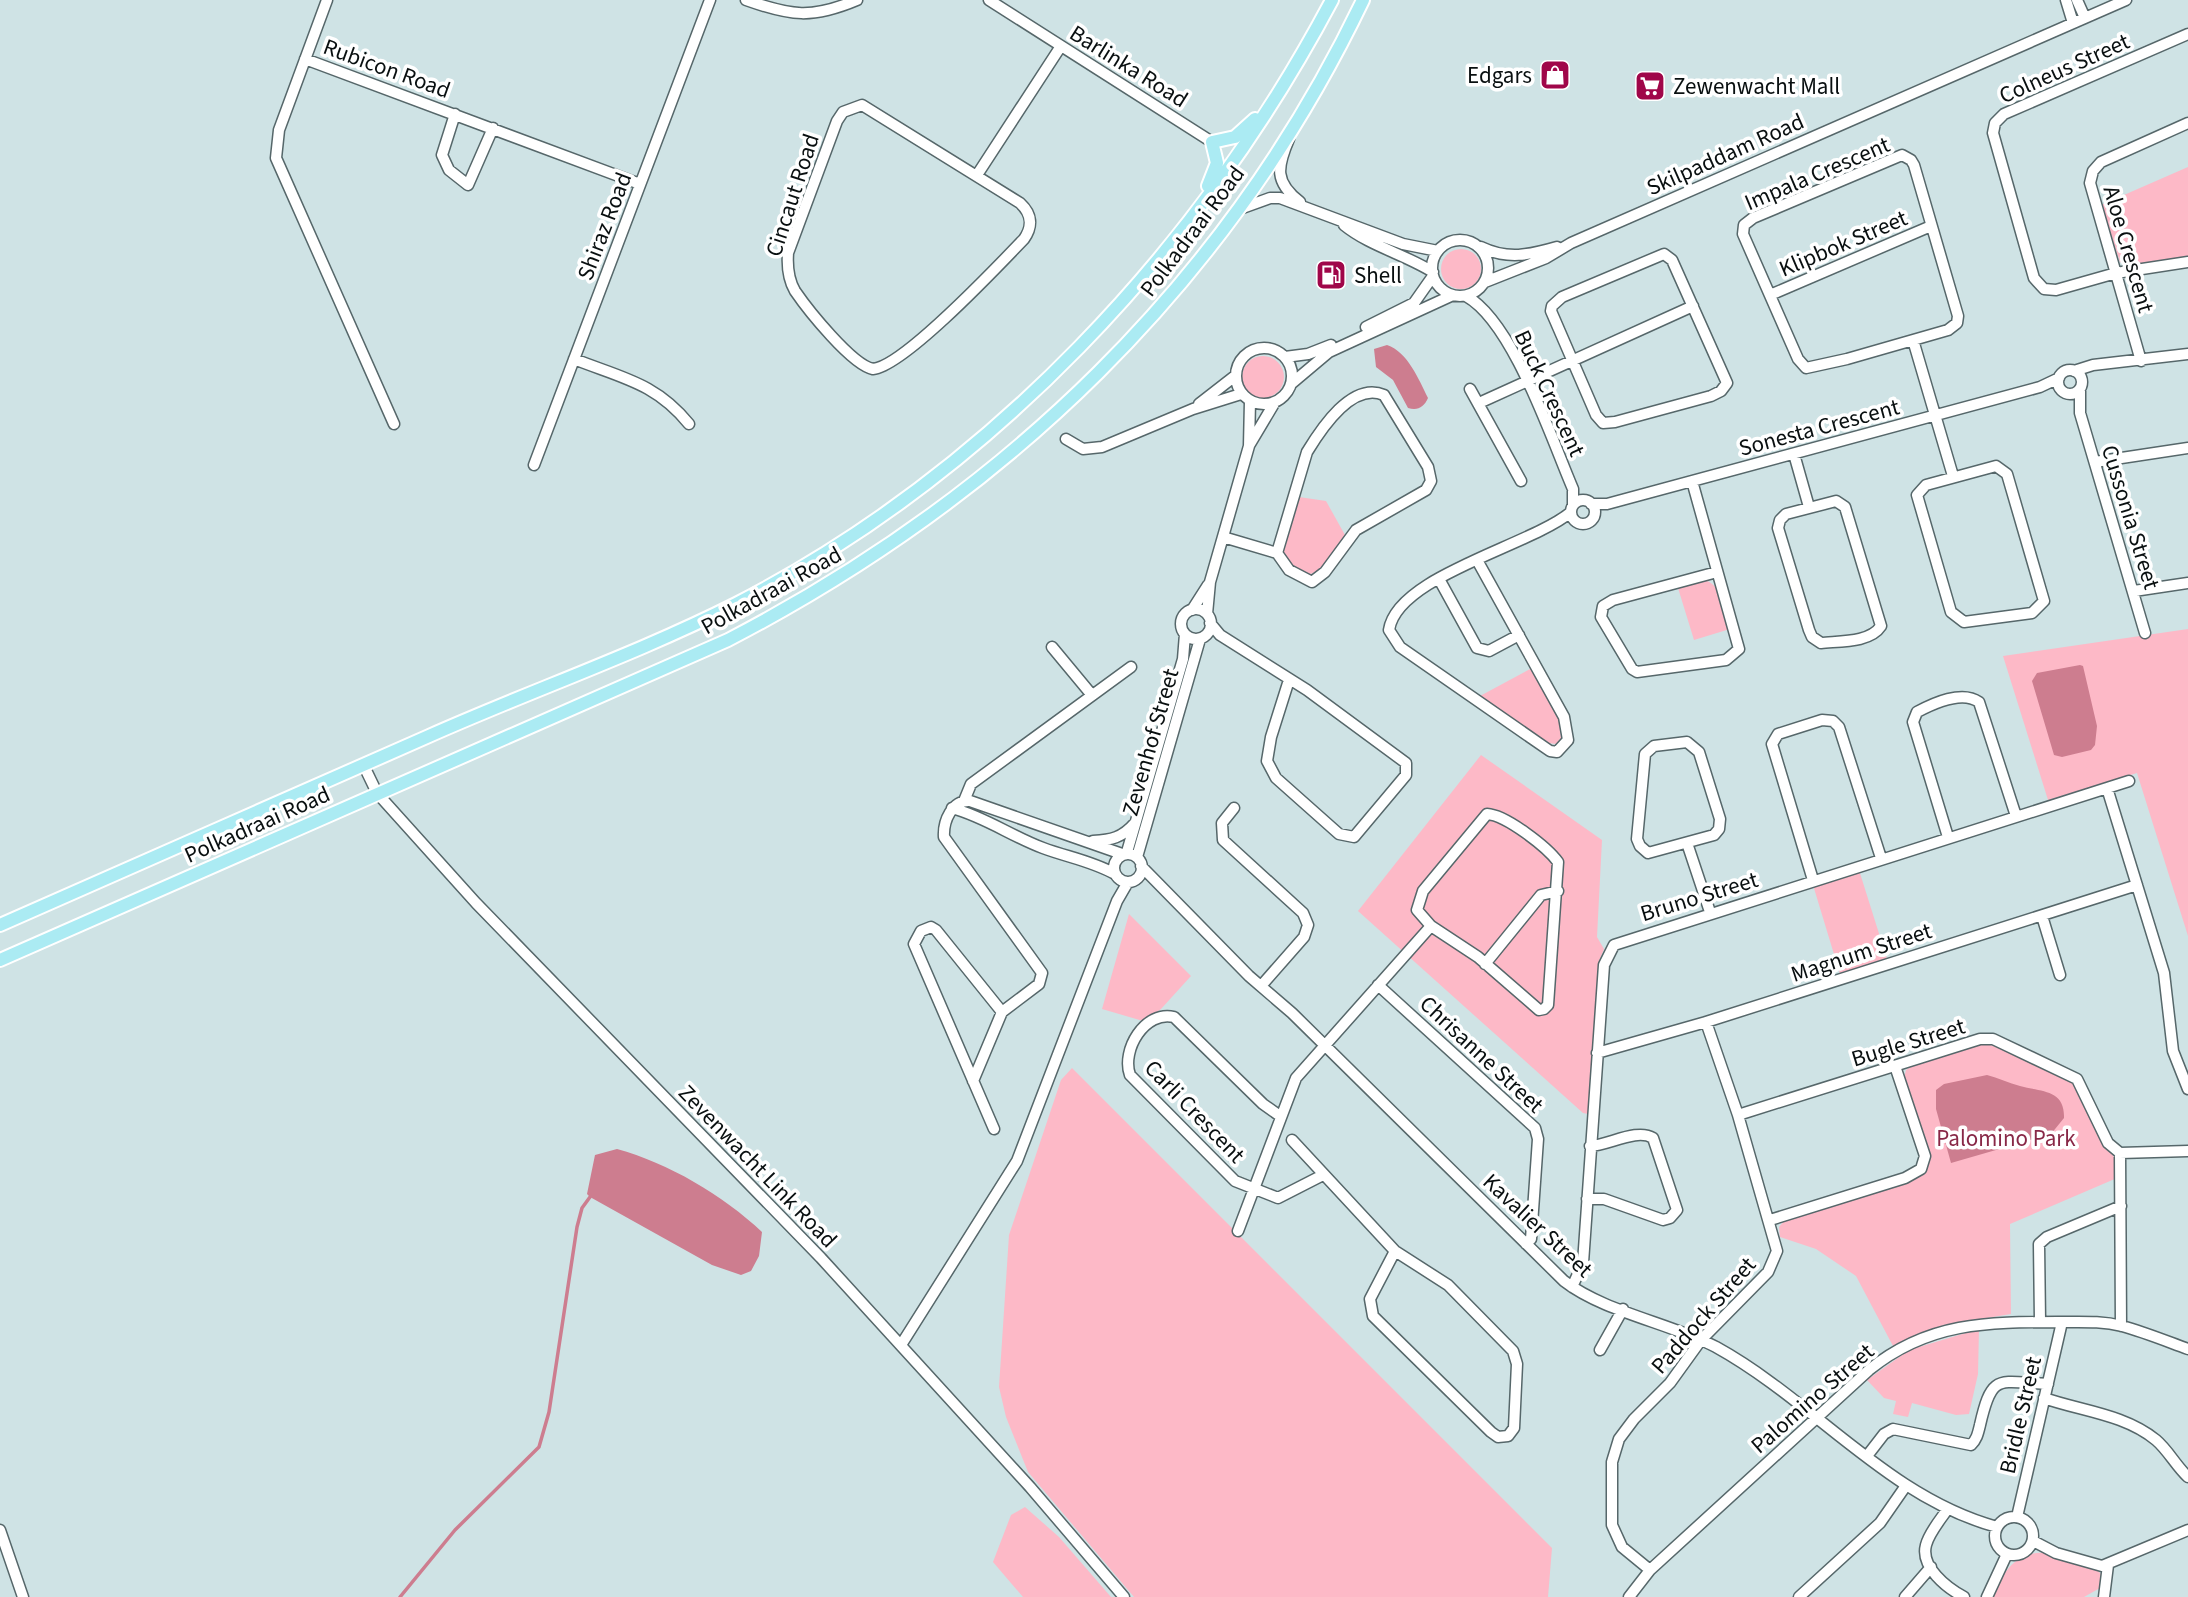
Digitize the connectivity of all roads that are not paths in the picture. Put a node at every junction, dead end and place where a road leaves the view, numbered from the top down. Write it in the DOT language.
graph roads {
  1 [pos="327,0"];
  2 [pos="710,0"];
  3 [pos="747,0"];
  4 [pos="857,0"];
  5 [pos="989,0"];
  6 [pos="1332,0"];
  7 [pos="1363,0"];
  8 [pos="2066,0"];
  9 [pos="2077,0"];
  10 [pos="2126,0"];
  11 [pos="2085,18"];
  12 [pos="2073,23"];
  13 [pos="2188,34"];
  14 [pos="1061,46"];
  15 [pos="1302,54"];
  16 [pos="305,59"];
  17 [pos="455,114"];
  18 [pos="2188,123"];
  19 [pos="493,128"];
  20 [pos="1293,128"];
  21 [pos="1212,142"];
  22 [pos="977,175"];
  23 [pos="640,184"];
  24 [pos="1308,208"];
  25 [pos="1237,210"];
  26 [pos="1341,223"];
  27 [pos="1931,226"];
  28 [pos="1571,243"];
  29 [pos="1478,246"];
  30 [pos="1171,247"];
  31 [pos="1438,251"];
  32 [pos="2188,262"];
  33 [pos="2116,273"];
  34 [pos="1433,274"];
  35 [pos="1483,284"];
  36 [pos="1453,295"];
  37 [pos="1770,295"];
  38 [pos="1466,296"];
  39 [pos="1693,306"];
  40 [pos="1489,317"];
  41 [pos="1913,340"];
  42 [pos="2188,354"];
  43 [pos="1285,357"];
  44 [pos="574,359"];
  45 [pos="1573,360"];
  46 [pos="2141,361"];
  47 [pos="2099,366"];
  48 [pos="2074,371"];
  49 [pos="1235,376"];
  50 [pos="1526,381"];
  51 [pos="1291,384"];
  52 [pos="2081,384"];
  53 [pos="2062,386"];
  54 [pos="1470,389"];
  55 [pos="1241,394"];
  56 [pos="1250,401"];
  57 [pos="1275,402"];
  58 [pos="1479,403"];
  59 [pos="1193,408"];
  60 [pos="2080,412"];
  61 [pos="1934,416"];
  62 [pos="394,424"];
  63 [pos="689,425"];
  64 [pos="1066,439"];
  65 [pos="1249,446"];
  66 [pos="2188,448"];
  67 [pos="1794,454"];
  68 [pos="2095,462"];
  69 [pos="534,465"];
  70 [pos="1953,476"];
  71 [pos="1521,481"];
  72 [pos="1692,481"];
  73 [pos="1573,489"];
  74 [pos="1588,502"];
  75 [pos="1607,505"];
  76 [pos="1809,507"];
  77 [pos="1573,513"];
  78 [pos="1594,515"];
  79 [pos="1223,537"];
  80 [pos="1277,553"];
  81 [pos="1477,560"];
  82 [pos="1717,572"];
  83 [pos="1439,579"];
  84 [pos="1210,582"];
  85 [pos="2188,583"];
  86 [pos="2134,591"];
  87 [pos="1192,610"];
  88 [pos="1208,618"];
  89 [pos="2146,633"];
  90 [pos="1185,634"];
  91 [pos="1220,635"];
  92 [pos="1518,635"];
  93 [pos="1203,637"];
  94 [pos="1052,647"];
  95 [pos="1130,667"];
  96 [pos="1289,680"];
  97 [pos="1091,694"];
  98 [pos="363,764"];
  99 [pos="2129,781"];
  100 [pos="2107,788"];
  101 [pos="377,793"];
  102 [pos="964,801"];
  103 [pos="952,808"];
  104 [pos="1234,808"];
  105 [pos="2016,816"];
  106 [pos="1136,821"];
  107 [pos="1948,837"];
  108 [pos="1092,841"];
  109 [pos="1687,844"];
  110 [pos="1125,853"];
  111 [pos="1881,858"];
  112 [pos="1140,861"];
  113 [pos="1116,877"];
  114 [pos="1133,880"];
  115 [pos="1813,880"];
  116 [pos="1153,881"];
  117 [pos="2137,885"];
  118 [pos="1558,891"];
  119 [pos="1117,901"];
  120 [pos="1710,912"];
  121 [pos="2042,916"];
  122 [pos="0,925"];
  123 [pos="1431,926"];
  124 [pos="0,960"];
  125 [pos="1485,964"];
  126 [pos="2060,975"];
  127 [pos="1378,985"];
  128 [pos="1261,986"];
  129 [pos="1002,1012"];
  130 [pos="1706,1022"];
  131 [pos="1325,1045"];
  132 [pos="1597,1053"];
  133 [pos="1895,1066"];
  134 [pos="973,1082"];
  135 [pos="2188,1089"];
  136 [pos="1738,1115"];
  137 [pos="1280,1116"];
  138 [pos="994,1129"];
  139 [pos="1292,1140"];
  140 [pos="1590,1146"];
  141 [pos="2188,1151"];
  142 [pos="2120,1153"];
  143 [pos="1323,1175"];
  144 [pos="1253,1189"];
  145 [pos="1587,1199"];
  146 [pos="2121,1206"];
  147 [pos="1770,1220"];
  148 [pos="1238,1231"];
  149 [pos="1526,1244"];
  150 [pos="1395,1251"];
  151 [pos="1572,1287"];
  152 [pos="1623,1309"];
  153 [pos="2040,1321"];
  154 [pos="2062,1322"];
  155 [pos="2121,1326"];
  156 [pos="1701,1340"];
  157 [pos="901,1345"];
  158 [pos="2188,1349"];
  159 [pos="1600,1350"];
  160 [pos="2048,1384"];
  161 [pos="2044,1398"];
  162 [pos="1818,1417"];
  163 [pos="1867,1456"];
  164 [pos="2188,1476"];
  165 [pos="1905,1487"];
  166 [pos="1947,1510"];
  167 [pos="2017,1517"];
  168 [pos="1997,1527"];
  169 [pos="0,1530"];
  170 [pos="2188,1530"];
  171 [pos="2033,1541"];
  172 [pos="2007,1554"];
  173 [pos="2108,1565"];
  174 [pos="1931,1567"];
  175 [pos="1650,1570"];
  176 [pos="23,1597"];
  177 [pos="1124,1597"];
  178 [pos="1629,1597"];
  179 [pos="1799,1597"];
  180 [pos="1905,1597"];
  181 [pos="1964,1597"];
  182 [pos="1987,1597"];
  183 [pos="2104,1597"];
  1 -- 16 [label="street"];
  2 -- 23 [label="street, Shiraz Road"];
  3 -- 4 [label="street"];
  5 -- 14 [label="street, Barlinka Road"];
  6 -- 15 [label="main road, Polkadraai Road"];
  7 -- 20 [label="main road, Polkadraai Road"];
  8 -- 12 [label="street"];
  9 -- 11 [label="street"];
  10 -- 11 [label="street, Skilpaddam Road"];
  11 -- 12 [label="street, Skilpaddam Road"];
  12 -- 28 [label="street, Skilpaddam Road"];
  13 -- 33 [label="street, Colneus Street"];
  14 -- 21 [label="street, Barlinka Road"];
  14 -- 22 [label="street"];
  15 -- 21 [label="main road"];
  15 -- 30 [label="main road, Polkadraai Road"];
  16 -- 17 [label="street, Rubicon Road"];
  16 -- 62 [label="street"];
  17 -- 19 [label="street, Rubicon Road"];
  17 -- 19 [label="street, Rubicon Road"];
  18 -- 33 [label="street, Aloe Crescent"];
  19 -- 23 [label="street, Rubicon Road"];
  20 -- 24 [label="street"];
  20 -- 25 [label="main road, Polkadraai Road"];
  21 -- 30 [label="main road"];
  22 -- 22 [label="street, Cincaut Road"];
  23 -- 44 [label="street, Shiraz Road"];
  24 -- 25 [label="street"];
  24 -- 26 [label="street"];
  25 -- 101 [label="main road, Polkadraai Road"];
  26 -- 31 [label="street"];
  26 -- 34 [label="street"];
  27 -- 37 [label="street, Klipbok Street"];
  27 -- 37 [label="street, Impala Crescent"];
  27 -- 41 [label="street, Impala Crescent"];
  28 -- 29 [label="street, Skilpaddam Road"];
  28 -- 35 [label="street, Skilpaddam Road"];
  29 -- 31 [label="street"];
  29 -- 35 [label="street"];
  30 -- 98 [label="main road, Polkadraai Road"];
  31 -- 34 [label="street"];
  32 -- 33 [label="street"];
  33 -- 46 [label="street, Aloe Crescent"];
  34 -- 36 [label="street"];
  34 -- 43 [label="street"];
  35 -- 38 [label="street"];
  35 -- 40 [label="street"];
  36 -- 38 [label="street"];
  36 -- 51 [label="street"];
  37 -- 41 [label="street, Impala Crescent"];
  38 -- 40 [label="street"];
  39 -- 45 [label="street"];
  39 -- 45 [label="street"];
  39 -- 45 [label="street"];
  40 -- 50 [label="street, Buck Crescent"];
  41 -- 61 [label="street"];
  42 -- 46 [label="street"];
  43 -- 49 [label="street"];
  43 -- 51 [label="street"];
  44 -- 63 [label="street"];
  44 -- 69 [label="street, Shiraz Road"];
  45 -- 50 [label="street"];
  46 -- 47 [label="street"];
  47 -- 48 [label="street"];
  47 -- 52 [label="street"];
  48 -- 52 [label="street"];
  48 -- 53 [label="street"];
  49 -- 55 [label="street"];
  49 -- 59 [label="street"];
  50 -- 58 [label="street"];
  50 -- 73 [label="street, Buck Crescent"];
  51 -- 57 [label="street"];
  52 -- 53 [label="street"];
  52 -- 60 [label="street, Cussonia Street"];
  53 -- 60 [label="street, Cussonia Street"];
  53 -- 61 [label="street, Sonesta Crescent"];
  54 -- 58 [label="street"];
  55 -- 56 [label="street"];
  55 -- 59 [label="street"];
  56 -- 57 [label="street"];
  56 -- 65 [label="street, Zevenhof Street"];
  57 -- 65 [label="street, Zevenhof Street"];
  58 -- 71 [label="street"];
  59 -- 64 [label="street"];
  60 -- 68 [label="street, Cussonia Street"];
  61 -- 67 [label="street, Sonesta Crescent"];
  61 -- 70 [label="street"];
  65 -- 79 [label="street, Zevenhof Street"];
  66 -- 68 [label="street"];
  67 -- 72 [label="street, Sonesta Crescent"];
  67 -- 76 [label="street"];
  68 -- 86 [label="street, Cussonia Street"];
  70 -- 70 [label="street"];
  72 -- 75 [label="street, Sonesta Crescent"];
  72 -- 82 [label="street"];
  73 -- 74 [label="street, Buck Crescent"];
  73 -- 77 [label="street, Buck Crescent"];
  74 -- 75 [label="street, Sonesta Crescent"];
  74 -- 77 [label="street"];
  74 -- 78 [label="street"];
  75 -- 78 [label="street, Sonesta Crescent"];
  76 -- 76 [label="street"];
  77 -- 78 [label="street"];
  77 -- 81 [label="street"];
  79 -- 80 [label="street"];
  79 -- 84 [label="street, Zevenhof Street"];
  80 -- 80 [label="street"];
  81 -- 83 [label="street"];
  81 -- 92 [label="street"];
  82 -- 82 [label="street"];
  83 -- 92 [label="street"];
  83 -- 92 [label="street"];
  84 -- 87 [label="street, Zevenhof Street"];
  84 -- 88 [label="street, Zevenhof Street"];
  85 -- 86 [label="street"];
  86 -- 89 [label="street, Cussonia Street"];
  87 -- 88 [label="street"];
  87 -- 90 [label="street, Zevenhof Street"];
  88 -- 91 [label="street"];
  88 -- 93 [label="street, Zevenhof Street"];
  90 -- 93 [label="street"];
  90 -- 106 [label="street, Zevenhof Street"];
  91 -- 93 [label="street"];
  91 -- 96 [label="street"];
  93 -- 112 [label="street, Zevenhof Street"];
  94 -- 97 [label="street"];
  95 -- 97 [label="street"];
  96 -- 96 [label="street"];
  97 -- 102 [label="street"];
  98 -- 101 [label="street, Zevenwacht Link Road"];
  98 -- 122 [label="main road, Polkadraai Road"];
  99 -- 100 [label="street, Bruno Street"];
  100 -- 105 [label="street, Bruno Street"];
  100 -- 117 [label="street"];
  101 -- 124 [label="main road, Polkadraai Road"];
  101 -- 157 [label="street, Zevenwacht Link Road"];
  102 -- 103 [label="street"];
  102 -- 108 [label="street"];
  103 -- 113 [label="street"];
  103 -- 129 [label="street"];
  104 -- 128 [label="street"];
  105 -- 107 [label="street, Bruno Street"];
  105 -- 107 [label="street"];
  106 -- 108 [label="street"];
  106 -- 110 [label="street, Zevenhof Street"];
  107 -- 111 [label="street, Bruno Street"];
  108 -- 110 [label="street"];
  109 -- 109 [label="street"];
  109 -- 120 [label="street"];
  110 -- 112 [label="street"];
  110 -- 113 [label="street, Zevenhof Street"];
  111 -- 115 [label="street, Bruno Street"];
  111 -- 115 [label="street"];
  112 -- 114 [label="street, Zevenhof Street"];
  112 -- 116 [label="street, Kavalier Street"];
  113 -- 114 [label="street"];
  113 -- 119 [label="street"];
  114 -- 116 [label="street"];
  114 -- 119 [label="street, Zevenhof Street"];
  115 -- 120 [label="street, Bruno Street"];
  116 -- 128 [label="street, Kavalier Street"];
  117 -- 121 [label="street, Magnum Street"];
  117 -- 135 [label="street"];
  118 -- 123 [label="street"];
  118 -- 125 [label="street"];
  118 -- 125 [label="street"];
  119 -- 157 [label="street"];
  120 -- 132 [label="street, Bruno Street"];
  121 -- 126 [label="street"];
  121 -- 130 [label="street, Magnum Street"];
  123 -- 125 [label="street"];
  123 -- 127 [label="street"];
  127 -- 131 [label="street"];
  127 -- 149 [label="street, Chrisanne Street"];
  128 -- 131 [label="street, Kavalier Street"];
  129 -- 134 [label="street"];
  129 -- 134 [label="street"];
  130 -- 132 [label="street, Magnum Street"];
  130 -- 136 [label="street, Paddock Street"];
  131 -- 137 [label="street"];
  131 -- 149 [label="street, Kavalier Street"];
  132 -- 140 [label="street, Bruno Street"];
  133 -- 136 [label="street, Bugle Street"];
  133 -- 142 [label="street, Bugle Street"];
  133 -- 147 [label="street"];
  134 -- 138 [label="street"];
  136 -- 147 [label="street, Paddock Street"];
  137 -- 144 [label="street"];
  137 -- 144 [label="street, Carli Crescent"];
  139 -- 143 [label="street"];
  140 -- 145 [label="street, Bruno Street"];
  140 -- 145 [label="street"];
  141 -- 142 [label="street"];
  142 -- 146 [label="street"];
  143 -- 144 [label="street, Carli Crescent"];
  143 -- 150 [label="street"];
  144 -- 148 [label="street"];
  145 -- 151 [label="street, Bruno Street"];
  146 -- 153 [label="street"];
  146 -- 155 [label="street"];
  147 -- 156 [label="street, Paddock Street"];
  149 -- 151 [label="street, Kavalier Street"];
  150 -- 150 [label="street"];
  151 -- 152 [label="street, Kavalier Street"];
  152 -- 156 [label="street, Kavalier Street"];
  152 -- 159 [label="street"];
  153 -- 154 [label="street, Palomino Street"];
  153 -- 162 [label="street, Palomino Street"];
  154 -- 155 [label="street, Palomino Street"];
  154 -- 160 [label="street, Bridle Street"];
  155 -- 158 [label="street, Palomino Street"];
  156 -- 162 [label="street, Kavalier Street"];
  156 -- 175 [label="street, Paddock Street"];
  157 -- 177 [label="street, Zevenwacht Link Road"];
  160 -- 161 [label="street, Bridle Street"];
  160 -- 163 [label="street"];
  161 -- 164 [label="street"];
  161 -- 167 [label="street, Bridle Street"];
  162 -- 163 [label="street, Kavalier Street"];
  162 -- 175 [label="street, Palomino Street"];
  163 -- 165 [label="street, Kavalier Street"];
  165 -- 166 [label="street, Kavalier Street"];
  165 -- 179 [label="street"];
  166 -- 168 [label="street, Kavalier Street"];
  166 -- 174 [label="street"];
  167 -- 168 [label="street"];
  167 -- 171 [label="street"];
  168 -- 172 [label="street"];
  169 -- 176 [label="street"];
  170 -- 173 [label="street"];
  171 -- 172 [label="street"];
  171 -- 173 [label="street"];
  172 -- 182 [label="street"];
  173 -- 183 [label="street"];
  174 -- 180 [label="street"];
  174 -- 181 [label="street"];
  175 -- 178 [label="street, Palomino Street"];
}
